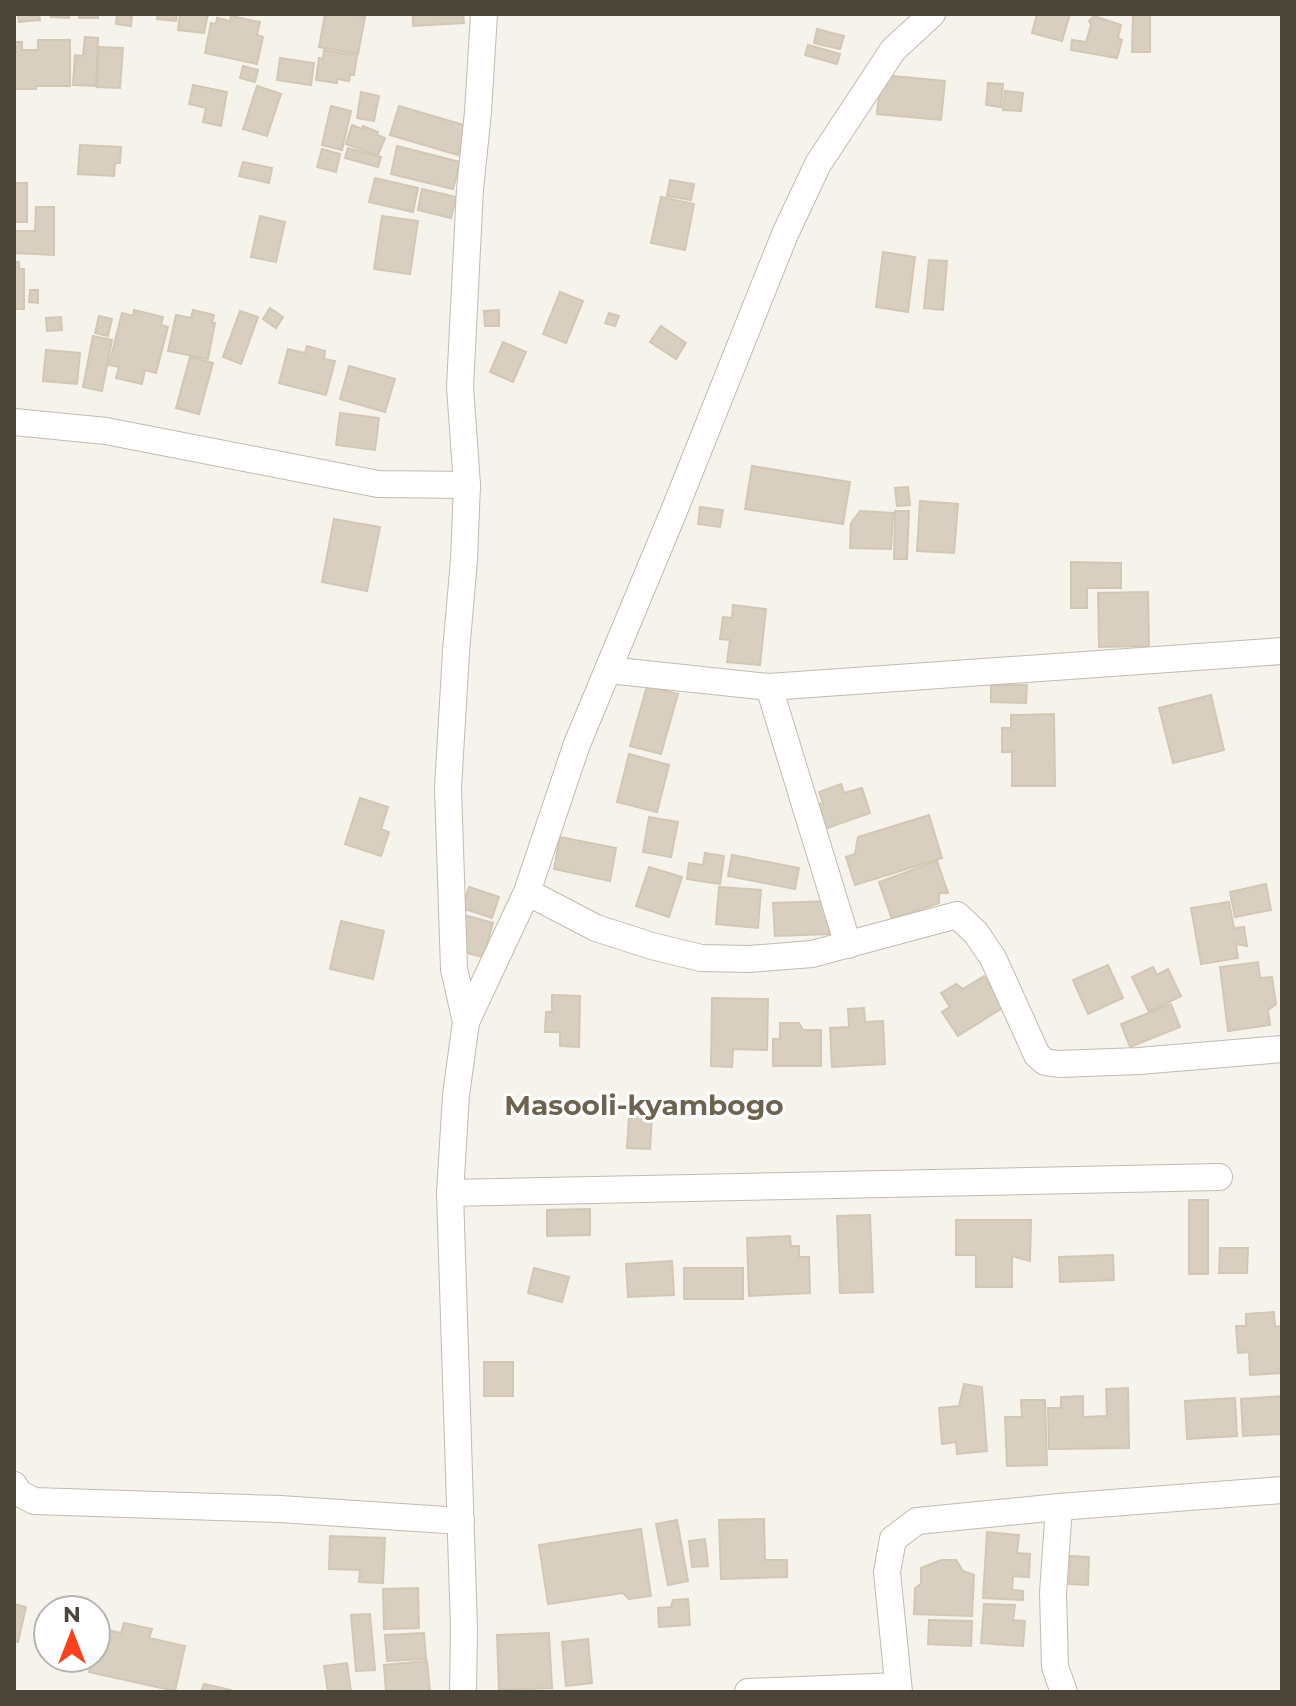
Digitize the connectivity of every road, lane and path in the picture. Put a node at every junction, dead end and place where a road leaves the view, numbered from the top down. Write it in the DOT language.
graph roads {
  1 [pos="484,14"];
  2 [pos="932,14"];
  3 [pos="14,422"];
  4 [pos="467,485"];
  5 [pos="1282,651"];
  6 [pos="608,670"];
  7 [pos="769,687"];
  8 [pos="527,892"];
  9 [pos="848,945"];
  10 [pos="466,1022"];
  11 [pos="1282,1049"];
  12 [pos="1219,1177"];
  13 [pos="450,1193"];
  14 [pos="14,1485"];
  15 [pos="1282,1490"];
  16 [pos="1059,1507"];
  17 [pos="461,1521"];
  18 [pos="898,1689"];
  19 [pos="463,1692"];
  20 [pos="748,1692"];
  21 [pos="1064,1692"];
  1 -- 4 [label="street"];
  2 -- 6 [label="street"];
  3 -- 4 [label="street"];
  4 -- 10 [label="street"];
  5 -- 7 [label="street"];
  6 -- 7 [label="street"];
  6 -- 8 [label="street"];
  7 -- 9 [label="street"];
  8 -- 9 [label="street"];
  8 -- 10 [label="street"];
  9 -- 11 [label="street"];
  10 -- 13 [label="street"];
  12 -- 13 [label="street"];
  13 -- 17 [label="street"];
  14 -- 17 [label="street"];
  15 -- 16 [label="street"];
  16 -- 18 [label="street"];
  16 -- 21 [label="street"];
  17 -- 19 [label="street"];
  18 -- 20 [label="street"];
}
